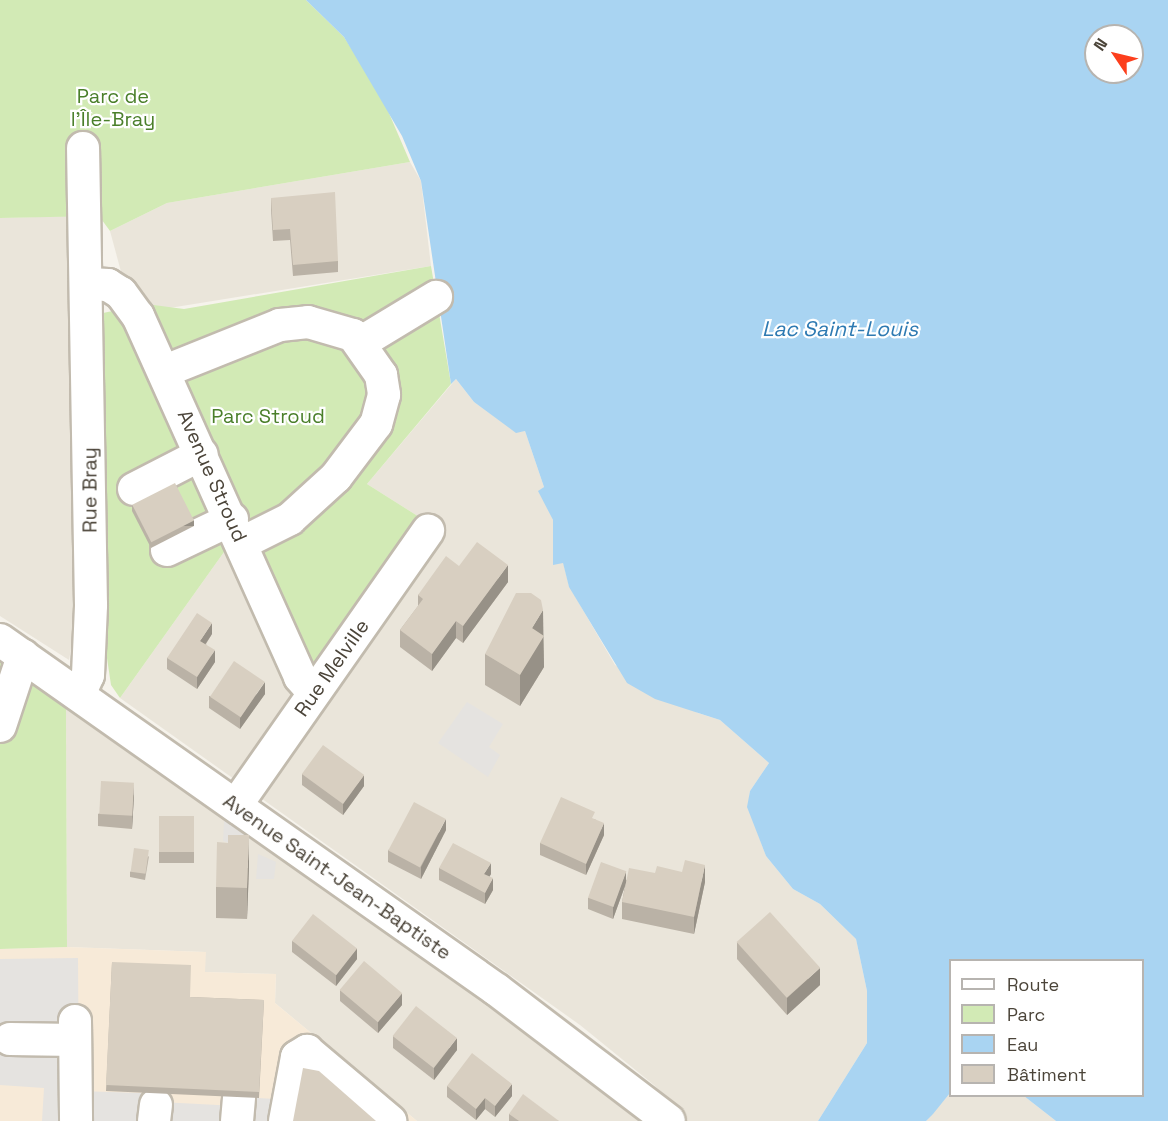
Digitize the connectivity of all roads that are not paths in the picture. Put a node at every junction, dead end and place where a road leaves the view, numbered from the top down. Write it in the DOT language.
graph roads {
  1 [pos="83,148"];
  2 [pos="89,284"];
  3 [pos="436,297"];
  4 [pos="360,343"];
  5 [pos="165,371"];
  6 [pos="202,454"];
  7 [pos="134,489"];
  8 [pos="237,531"];
  9 [pos="428,531"];
  10 [pos="167,550"];
  11 [pos="11,648"];
  12 [pos="314,693"];
  13 [pos="79,695"];
  14 [pos="0,726"];
  15 [pos="236,805"];
  16 [pos="10,1039"];
  17 [pos="76,1121"];
  18 [pos="285,1121"];
  19 [pos="390,1121"];
  20 [pos="669,1121"];
  1 -- 2 [label="street, Rue Bray"];
  2 -- 5 [label="street, Avenue Stroud"];
  2 -- 13 [label="street, Rue Bray"];
  3 -- 4 [label="street"];
  4 -- 5 [label="street"];
  4 -- 8 [label="street"];
  5 -- 6 [label="street, Avenue Stroud"];
  6 -- 7 [label="street"];
  6 -- 8 [label="street, Avenue Stroud"];
  8 -- 10 [label="street"];
  8 -- 12 [label="street, Avenue Stroud"];
  9 -- 12 [label="street, Rue Melville"];
  11 -- 13 [label="street, Avenue Saint-Jean-Baptiste"];
  11 -- 14 [label="street"];
  12 -- 15 [label="street, Rue Melville"];
  13 -- 15 [label="street, Avenue Saint-Jean-Baptiste"];
  15 -- 20 [label="street, Avenue Saint-Jean-Baptiste"];
  16 -- 17 [label="street"];
  18 -- 19 [label="street"];
}
